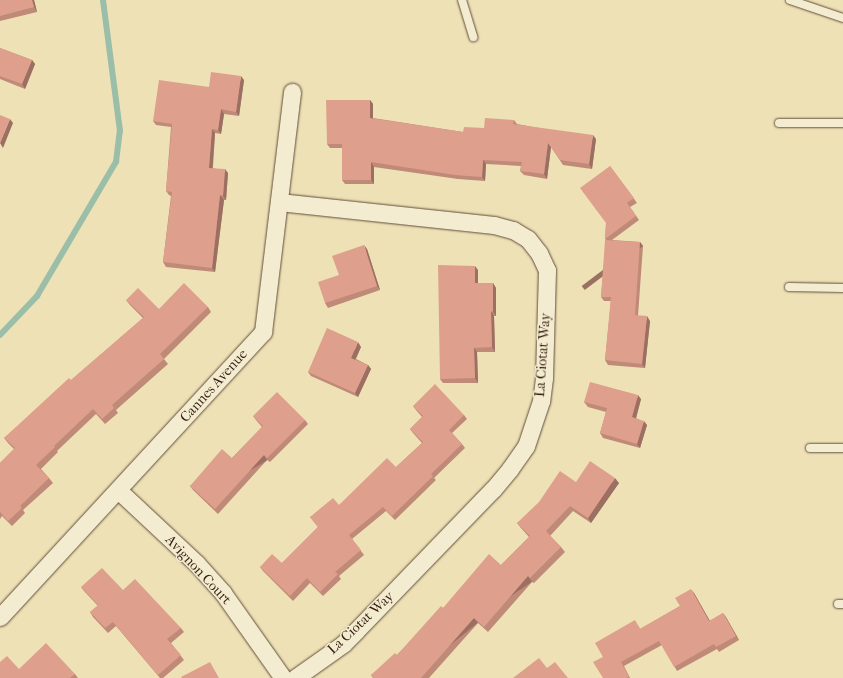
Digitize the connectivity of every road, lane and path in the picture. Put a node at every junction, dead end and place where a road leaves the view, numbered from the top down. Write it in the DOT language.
graph roads {
  1 [pos="462,0"];
  2 [pos="790,0"];
  3 [pos="843,18"];
  4 [pos="473,37"];
  5 [pos="292,92"];
  6 [pos="779,123"];
  7 [pos="843,123"];
  8 [pos="279,202"];
  9 [pos="789,287"];
  10 [pos="843,288"];
  11 [pos="810,448"];
  12 [pos="843,448"];
  13 [pos="118,490"];
  14 [pos="0,617"];
  15 [pos="283,678"];
  16 [pos="295,678"];
  1 -- 4 [label="lane"];
  2 -- 3 [label="lane"];
  5 -- 8 [label="street, Cannes Avenue"];
  6 -- 7 [label="lane"];
  8 -- 13 [label="street, Cannes Avenue"];
  8 -- 16 [label="street, La Ciotat Way"];
  9 -- 10 [label="lane"];
  11 -- 12 [label="lane"];
  13 -- 14 [label="street, Cannes Avenue"];
  13 -- 15 [label="street, Avignon Court"];
}
